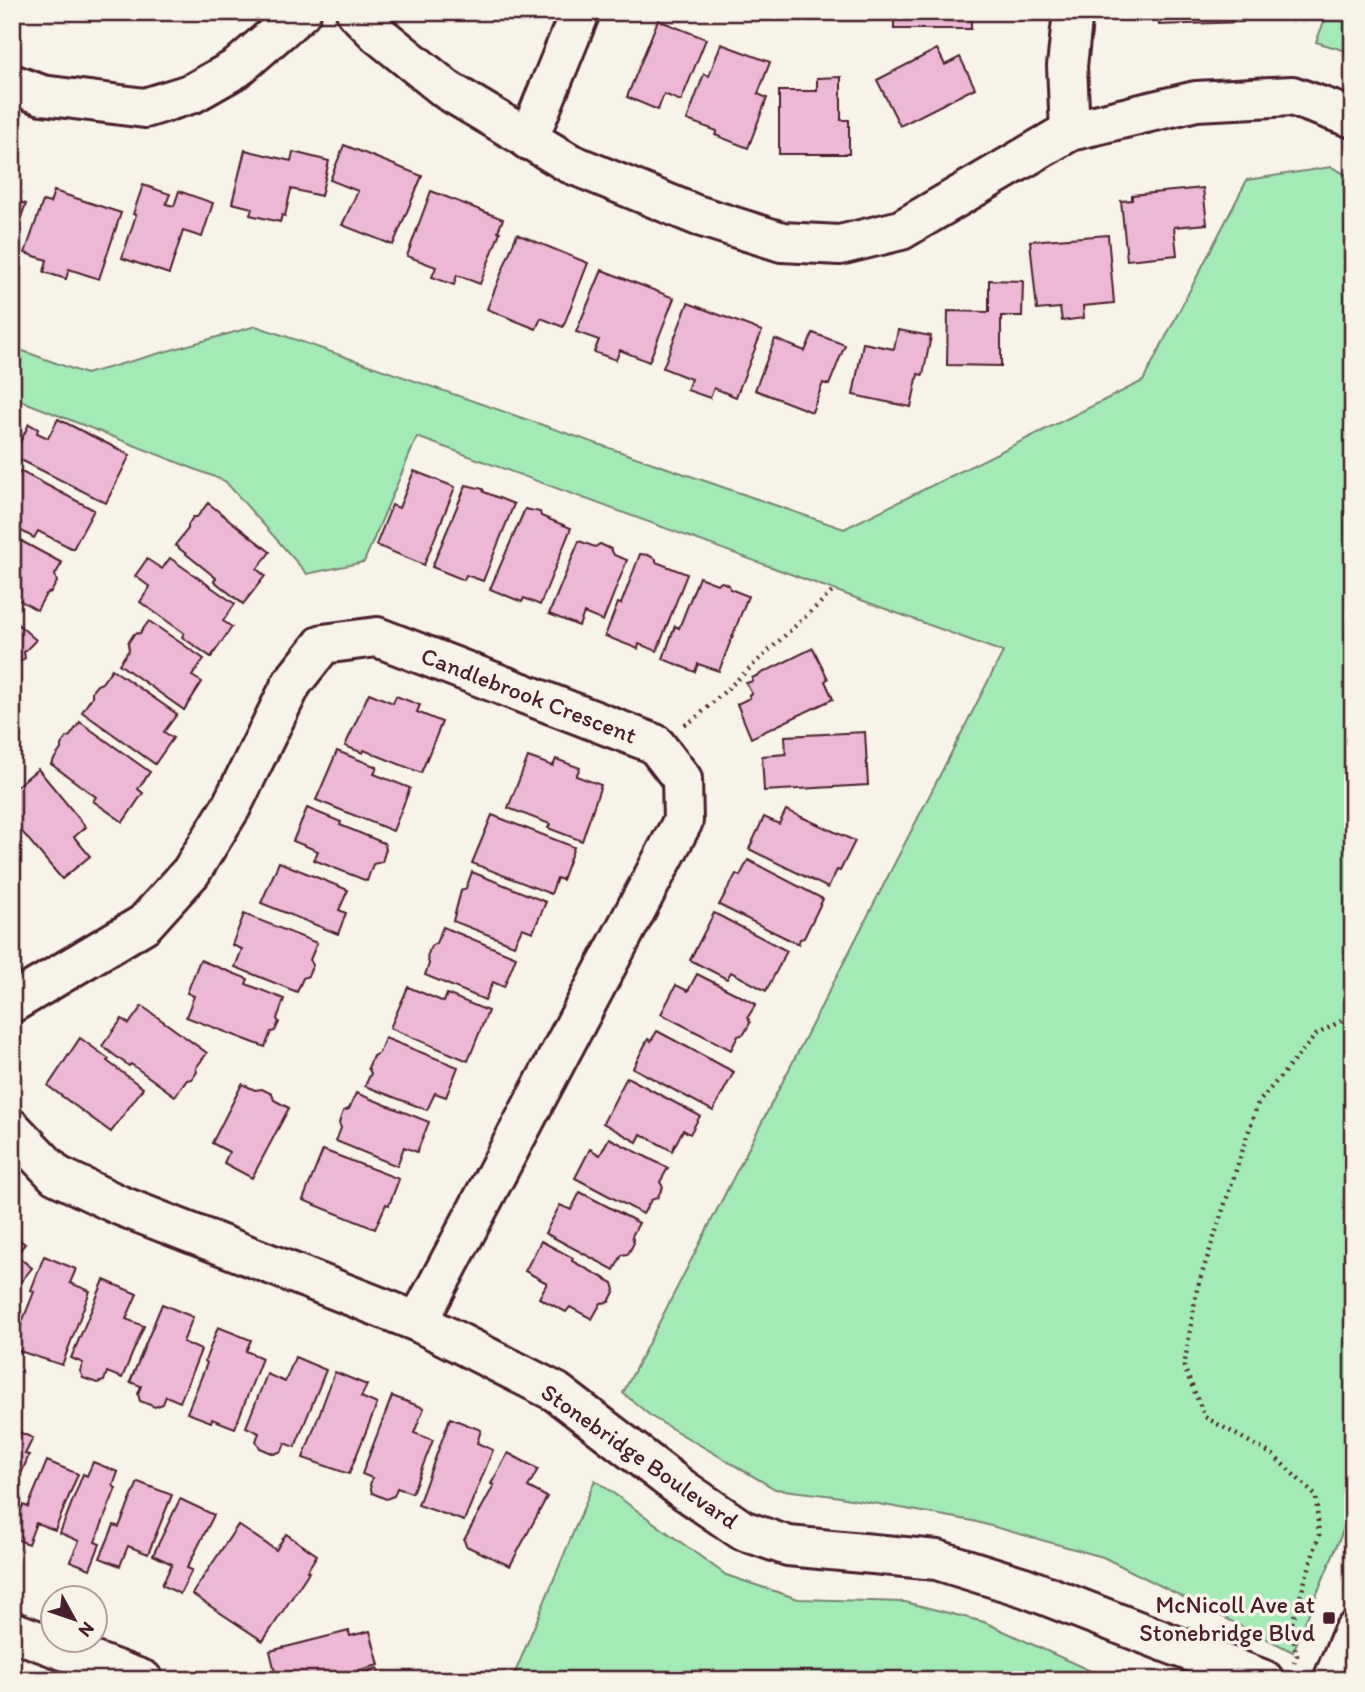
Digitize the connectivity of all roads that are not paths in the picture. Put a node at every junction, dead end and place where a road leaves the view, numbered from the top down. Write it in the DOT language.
graph roads {
  1 [pos="300,12"];
  2 [pos="356,12"];
  3 [pos="580,12"];
  4 [pos="1073,12"];
  5 [pos="12,84"];
  6 [pos="1353,118"];
  7 [pos="1070,131"];
  8 [pos="528,140"];
  9 [pos="12,1003"];
  10 [pos="12,1129"];
  11 [pos="418,1322"];
  12 [pos="12,1631"];
  13 [pos="1353,1632"];
  14 [pos="143,1680"];
  15 [pos="1264,1680"];
  16 [pos="1333,1680"];
  1 -- 5 [label="street"];
  2 -- 8 [label="street"];
  3 -- 8 [label="street"];
  4 -- 7 [label="street"];
  6 -- 7 [label="street"];
  7 -- 8 [label="street"];
  9 -- 11 [label="street, Candlebrook Crescent"];
  10 -- 11 [label="street, Stonebridge Boulevard"];
  11 -- 15 [label="street, Stonebridge Boulevard"];
  12 -- 14 [label="street"];
  13 -- 16 [label="street"];
}
